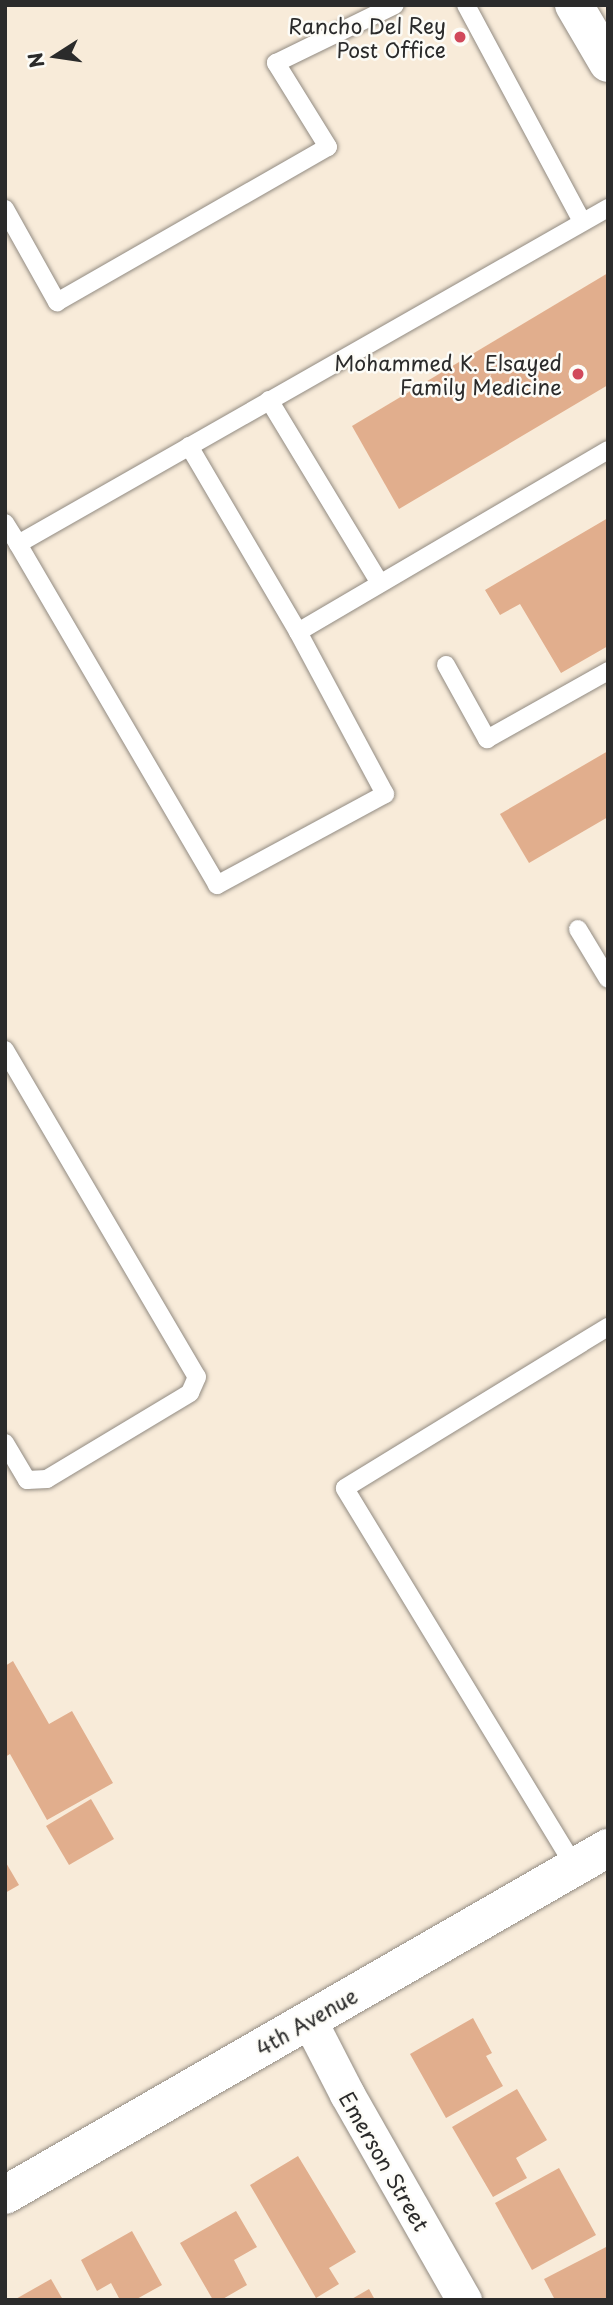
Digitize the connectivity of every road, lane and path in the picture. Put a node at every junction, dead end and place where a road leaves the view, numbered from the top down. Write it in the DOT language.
graph roads {
  1 [pos="395,5"];
  2 [pos="466,5"];
  3 [pos="590,17"];
  4 [pos="608,63"];
  5 [pos="608,208"];
  6 [pos="5,209"];
  7 [pos="582,220"];
  8 [pos="269,400"];
  9 [pos="189,446"];
  10 [pos="608,450"];
  11 [pos="5,523"];
  12 [pos="18,544"];
  13 [pos="380,583"];
  14 [pos="298,632"];
  15 [pos="446,665"];
  16 [pos="608,671"];
  17 [pos="578,929"];
  18 [pos="608,979"];
  19 [pos="5,1050"];
  20 [pos="608,1327"];
  21 [pos="5,1443"];
  22 [pos="608,1848"];
  23 [pos="575,1867"];
  24 [pos="309,2020"];
  25 [pos="5,2195"];
  26 [pos="464,2300"];
  1 -- 6 [label="lane"];
  2 -- 7 [label="lane"];
  3 -- 4 [label="main road"];
  5 -- 7 [label="lane"];
  7 -- 8 [label="lane"];
  8 -- 9 [label="lane"];
  8 -- 13 [label="lane"];
  9 -- 12 [label="lane"];
  9 -- 14 [label="lane"];
  10 -- 13 [label="lane"];
  11 -- 12 [label="lane"];
  12 -- 14 [label="lane"];
  13 -- 14 [label="lane"];
  15 -- 16 [label="lane"];
  17 -- 18 [label="lane"];
  19 -- 21 [label="lane"];
  20 -- 23 [label="lane"];
  22 -- 23 [label="main road, 4th Avenue"];
  23 -- 24 [label="main road, 4th Avenue"];
  24 -- 25 [label="main road, 4th Avenue"];
  24 -- 26 [label="street, Emerson Street"];
}
